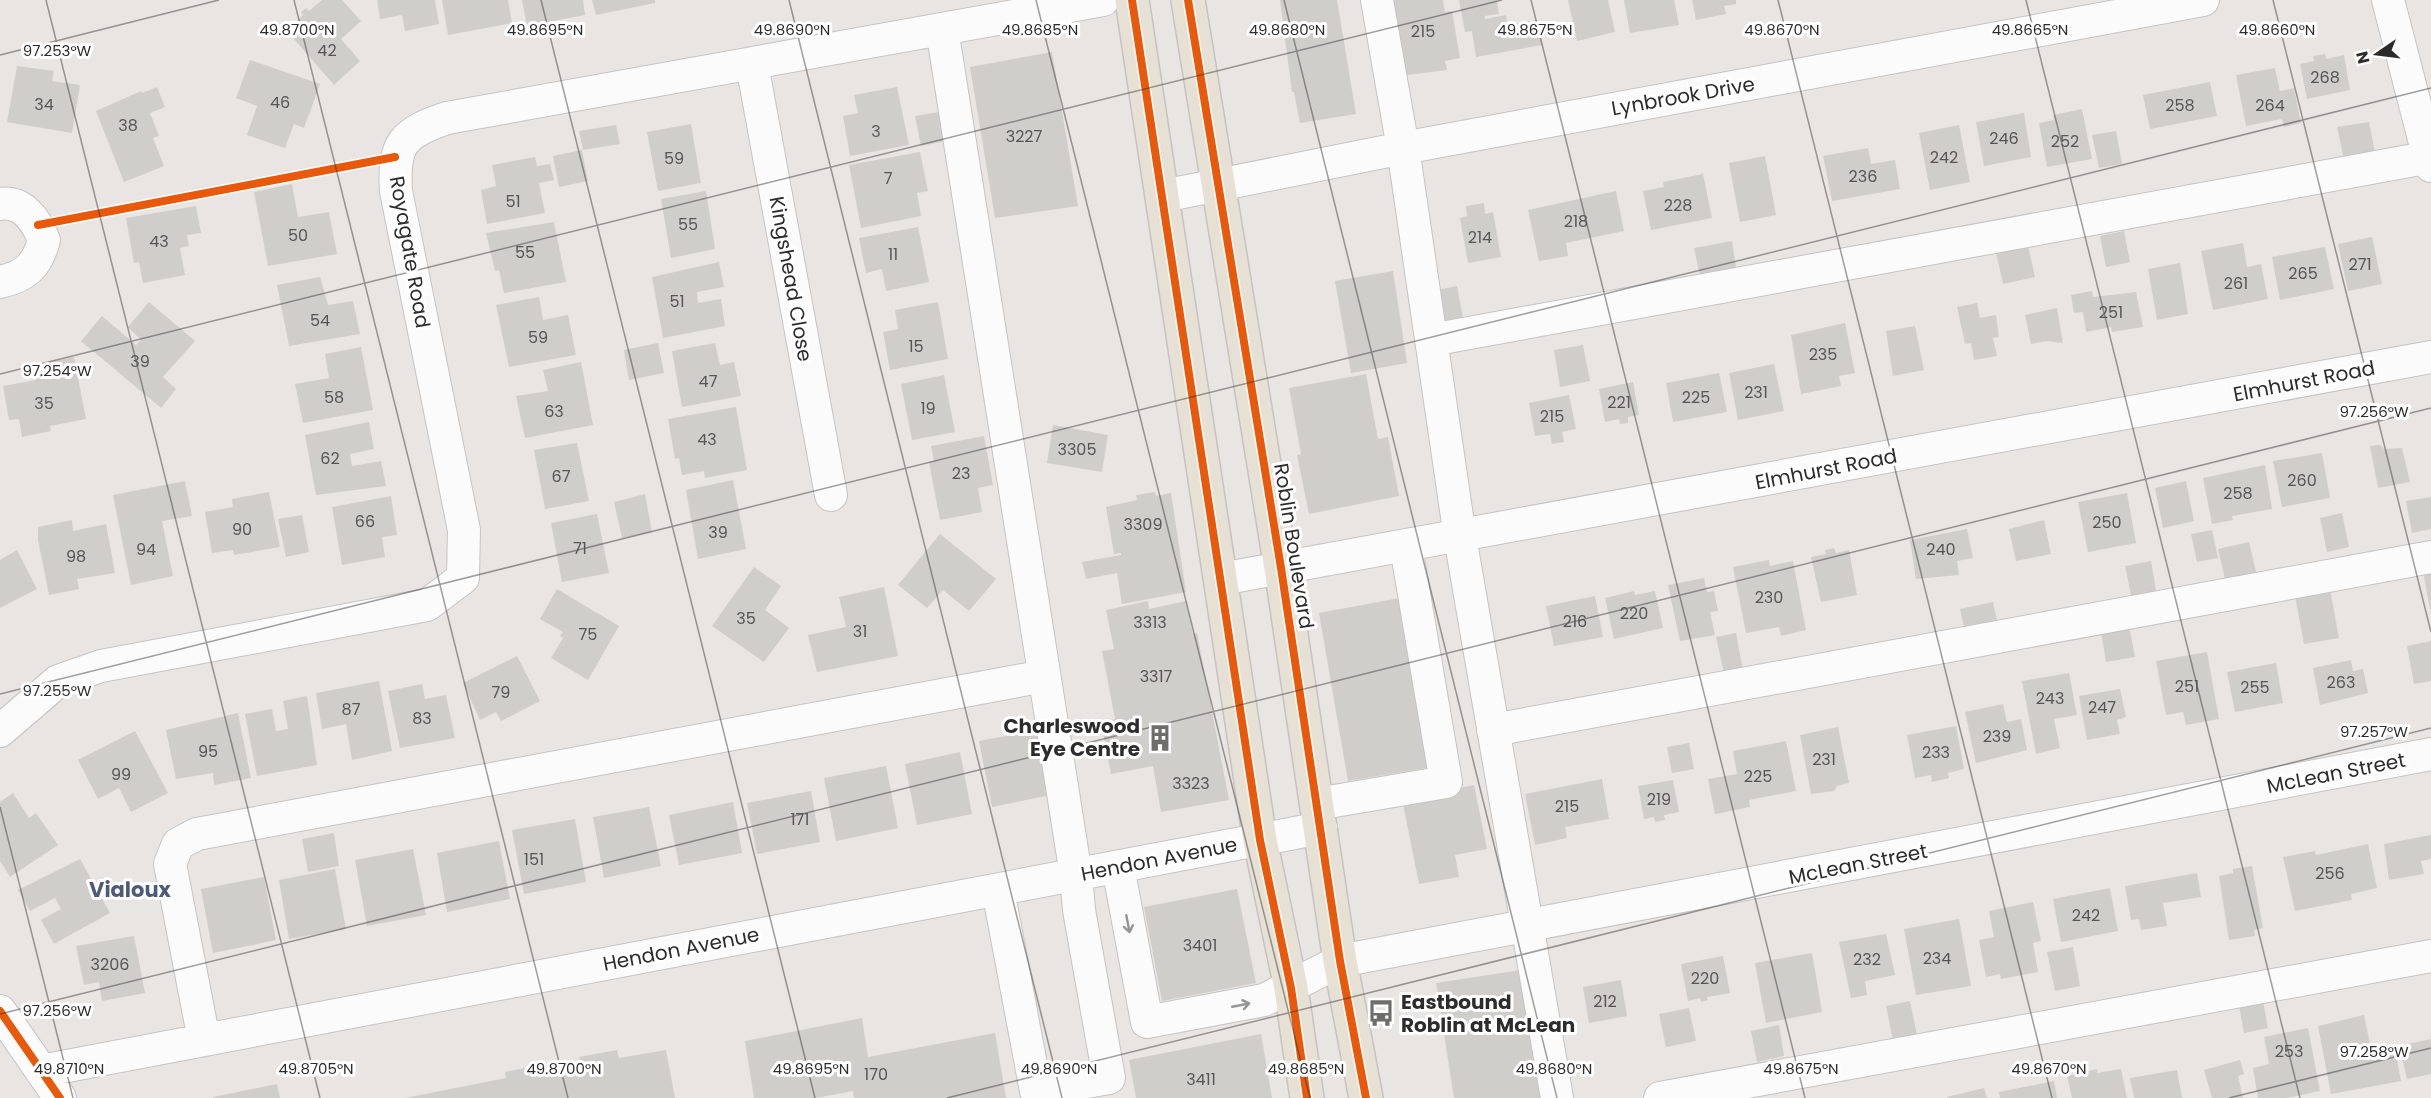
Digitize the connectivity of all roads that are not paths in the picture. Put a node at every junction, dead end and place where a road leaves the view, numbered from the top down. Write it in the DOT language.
graph roads {
  1 [pos="1103,0"];
  2 [pos="1132,0"];
  3 [pos="1188,0"];
  4 [pos="1377,0"];
  5 [pos="2203,0"];
  6 [pos="2388,0"];
  7 [pos="942,29"];
  8 [pos="752,64"];
  9 [pos="1403,148"];
  10 [pos="2430,160"];
  11 [pos="1219,185"];
  12 [pos="1163,196"];
  13 [pos="0,204"];
  14 [pos="0,282"];
  15 [pos="1431,340"];
  16 [pos="2431,357"];
  17 [pos="831,495"];
  18 [pos="1460,537"];
  19 [pos="1406,546"];
  20 [pos="2431,558"];
  21 [pos="1281,568"];
  22 [pos="1221,579"];
  23 [pos="1044,676"];
  24 [pos="1493,730"];
  25 [pos="0,731"];
  26 [pos="2431,754"];
  27 [pos="1319,816"];
  28 [pos="1260,840"];
  29 [pos="1118,867"];
  30 [pos="1076,875"];
  31 [pos="998,890"];
  32 [pos="1528,927"];
  33 [pos="2431,956"];
  34 [pos="1340,962"];
  35 [pos="1291,988"];
  36 [pos="0,1011"];
  37 [pos="204,1040"];
  38 [pos="41,1071"];
  39 [pos="60,1098"];
  40 [pos="1307,1098"];
  41 [pos="1366,1098"];
  42 [pos="1557,1098"];
  43 [pos="1660,1098"];
  1 -- 7 [label="street, Royagate Road"];
  2 -- 12 [label="main road"];
  3 -- 11 [label="main road, Roblin Boulevard"];
  4 -- 9 [label="street"];
  5 -- 9 [label="street, Lynbrook Drive"];
  6 -- 10 [label="street"];
  7 -- 8 [label="street, Royagate Road"];
  7 -- 23 [label="street"];
  8 -- 17 [label="street, Kingshead Close"];
  8 -- 25 [label="street, Royagate Road"];
  9 -- 11 [label="street, Lynbrook Drive"];
  9 -- 15 [label="street"];
  10 -- 15 [label="street"];
  11 -- 12 [label="street, Lynbrook Drive"];
  11 -- 21 [label="main road, Roblin Boulevard"];
  12 -- 22 [label="main road"];
  13 -- 14 [label="street"];
  15 -- 18 [label="street"];
  16 -- 18 [label="street, Elmhurst Road"];
  18 -- 19 [label="street, Elmhurst Road"];
  18 -- 24 [label="street"];
  19 -- 21 [label="street, Elmhurst Road"];
  19 -- 27 [label="street, Hendon Avenue"];
  20 -- 24 [label="street"];
  21 -- 22 [label="street, Elmhurst Road"];
  21 -- 27 [label="main road, Roblin Boulevard"];
  22 -- 28 [label="main road"];
  23 -- 30 [label="street"];
  23 -- 37 [label="street"];
  24 -- 32 [label="street"];
  26 -- 32 [label="street, McLean Street"];
  27 -- 28 [label="street, Hendon Avenue"];
  27 -- 34 [label="main road, Roblin Boulevard"];
  28 -- 29 [label="street, Hendon Avenue"];
  28 -- 35 [label="main road"];
  29 -- 30 [label="street, Hendon Avenue"];
  29 -- 35 [label="street, McLean Street, one-way"];
  30 -- 31 [label="street, Hendon Avenue"];
  30 -- 31 [label="street"];
  31 -- 37 [label="street, Hendon Avenue"];
  32 -- 34 [label="street, McLean Street"];
  32 -- 42 [label="street"];
  33 -- 43 [label="street"];
  34 -- 35 [label="street, McLean Street"];
  34 -- 41 [label="main road, Roblin Boulevard"];
  35 -- 40 [label="main road"];
  36 -- 38 [label="street"];
  37 -- 38 [label="street, Hendon Avenue"];
  38 -- 39 [label="street"];
}
